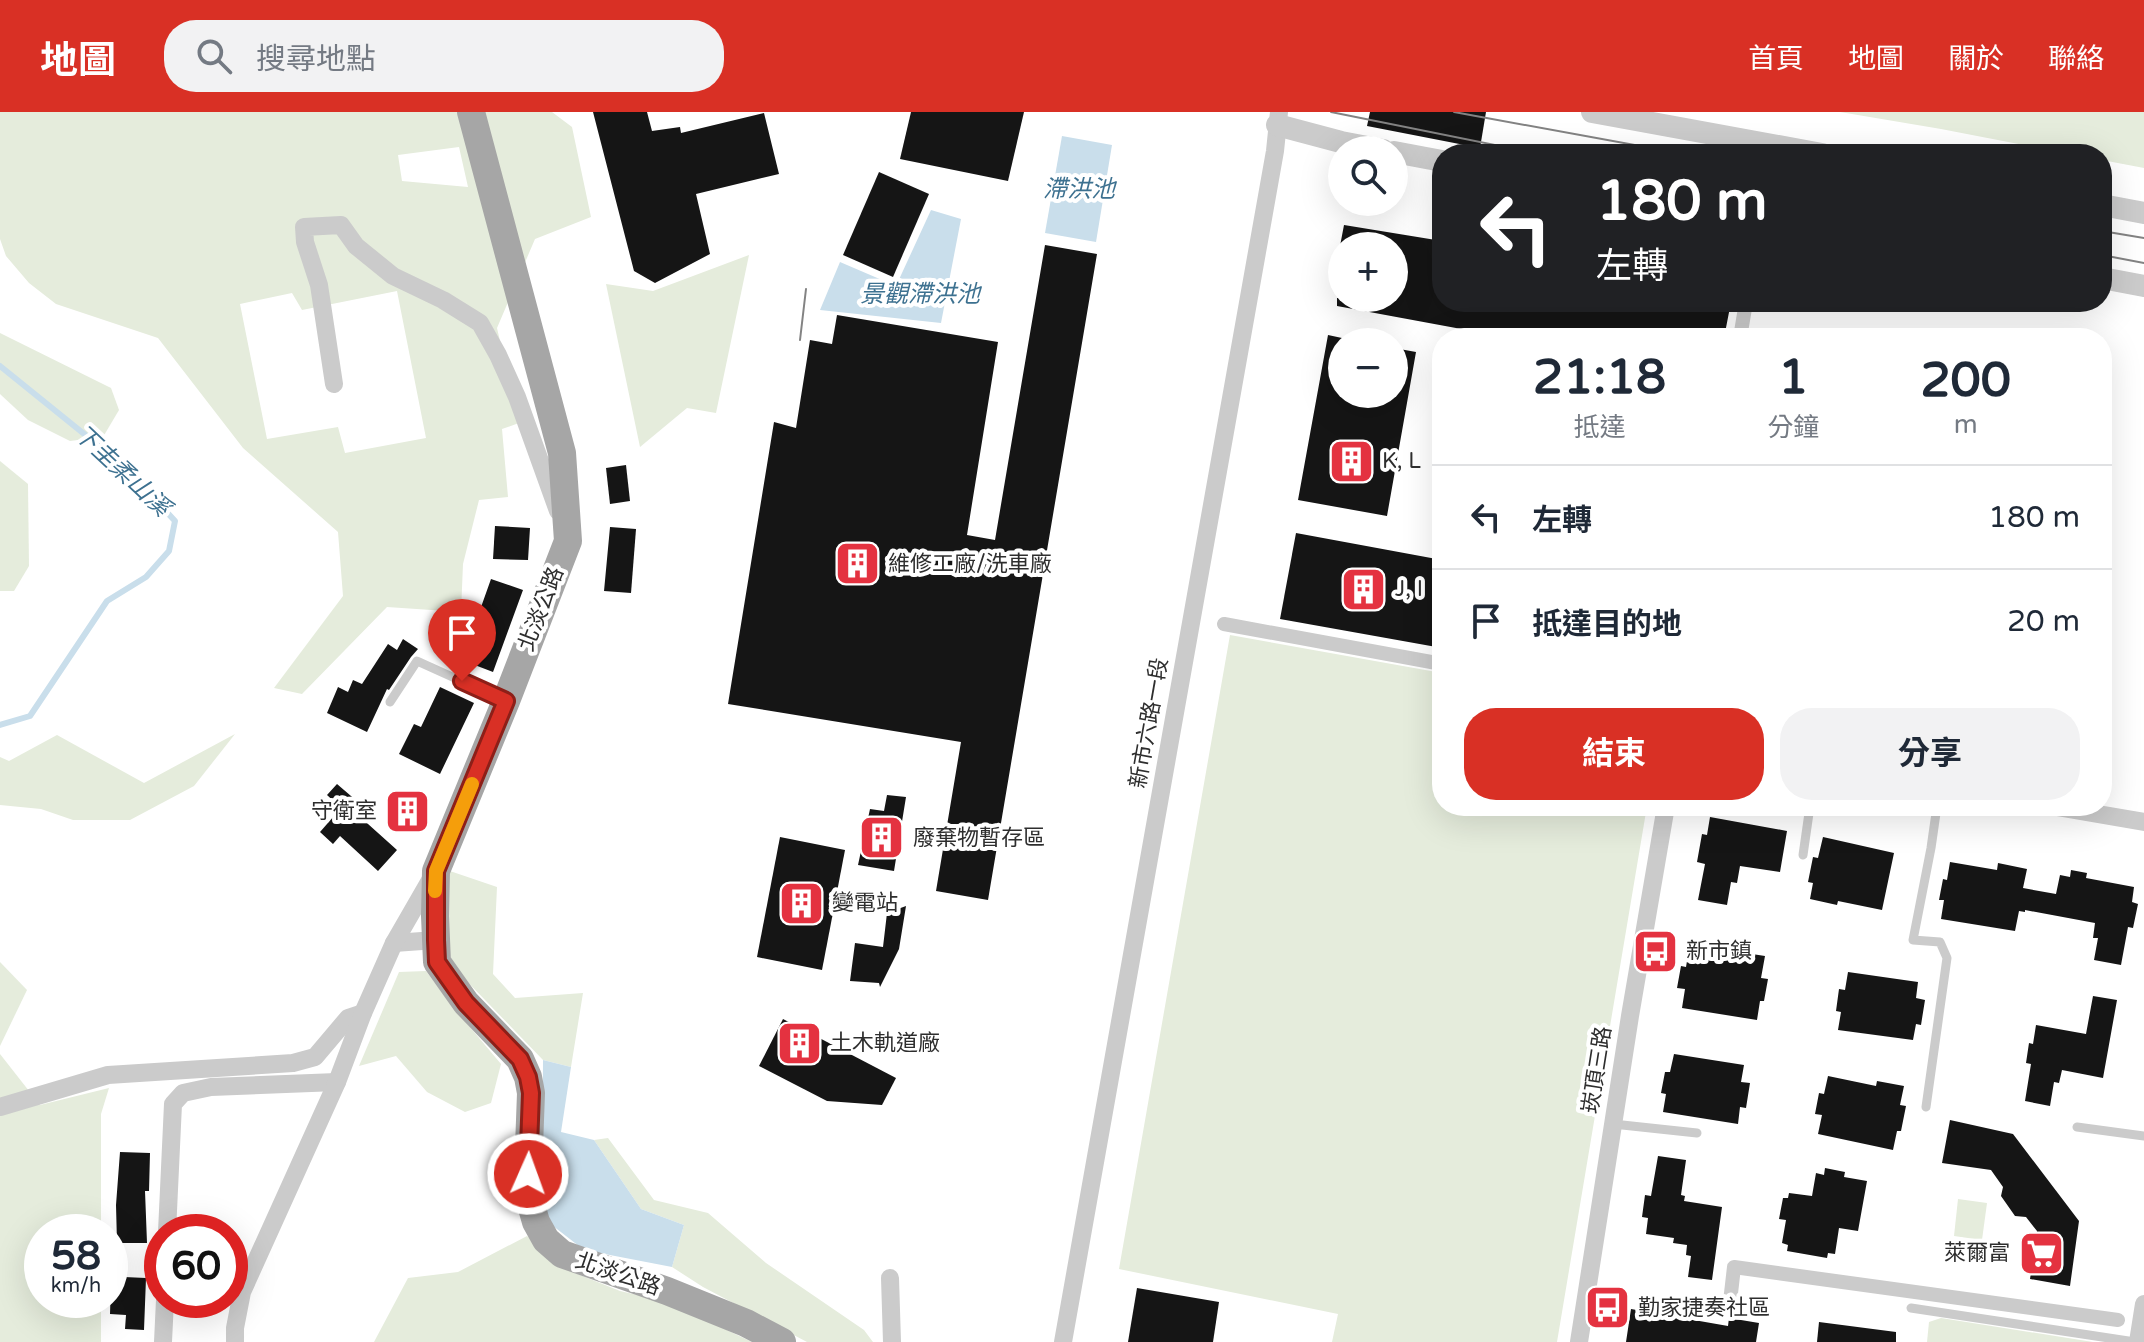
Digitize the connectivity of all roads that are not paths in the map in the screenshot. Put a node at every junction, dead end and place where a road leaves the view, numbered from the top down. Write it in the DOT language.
graph roads {
  1 [pos="471,112"];
  2 [pos="1592,112"];
  3 [pos="1278,118"];
  4 [pos="1328,137"];
  5 [pos="1767,144"];
  6 [pos="1408,155"];
  7 [pos="1432,159"];
  8 [pos="2112,207"];
  9 [pos="2144,213"];
  10 [pos="2112,280"];
  11 [pos="2144,286"];
  12 [pos="334,384"];
  13 [pos="568,541"];
  14 [pos="1224,624"];
  15 [pos="1432,662"];
  16 [pos="506,701"];
  17 [pos="390,702"];
  18 [pos="1664,816"];
  19 [pos="1809,816"];
  20 [pos="1936,816"];
  21 [pos="2109,816"];
  22 [pos="2144,822"];
  23 [pos="1803,855"];
  24 [pos="436,871"];
  25 [pos="436,940"];
  26 [pos="394,943"];
  27 [pos="363,1013"];
  28 [pos="337,1082"];
  29 [pos="0,1107"];
  30 [pos="1926,1107"];
  31 [pos="1613,1124"];
  32 [pos="2077,1127"];
  33 [pos="1697,1133"];
  34 [pos="2144,1136"];
  35 [pos="168,1214"];
  36 [pos="890,1278"];
  37 [pos="1730,1302"];
  38 [pos="2144,1304"];
  39 [pos="1911,1308"];
  40 [pos="164,1318"];
  41 [pos="2118,1320"];
  42 [pos="163,1342"];
  43 [pos="235,1342"];
  44 [pos="782,1342"];
  45 [pos="892,1342"];
  46 [pos="1063,1342"];
  47 [pos="1579,1342"];
  48 [pos="2137,1342"];
  1 -- 13 [label="main road, 北淡公路"];
  2 -- 5 [label="street"];
  3 -- 4 [label="street"];
  3 -- 46 [label="street, 新市六路一段"];
  6 -- 7 [label="street"];
  8 -- 9 [label="street"];
  10 -- 11 [label="street"];
  12 -- 13 [label="street"];
  13 -- 16 [label="main road, 北淡公路"];
  14 -- 15 [label="street"];
  16 -- 17 [label="lane"];
  16 -- 24 [label="main road, 北淡公路"];
  18 -- 31 [label="street, 崁頂三路"];
  19 -- 23 [label="lane"];
  20 -- 30 [label="lane"];
  21 -- 22 [label="street"];
  24 -- 25 [label="main road, 北淡公路"];
  24 -- 26 [label="street"];
  25 -- 26 [label="street"];
  25 -- 44 [label="main road, 北淡公路"];
  26 -- 27 [label="street"];
  27 -- 28 [label="street"];
  27 -- 29 [label="street"];
  28 -- 35 [label="street"];
  28 -- 43 [label="street"];
  31 -- 33 [label="lane"];
  31 -- 47 [label="street, 崁頂三路"];
  32 -- 34 [label="lane"];
  36 -- 45 [label="street"];
  37 -- 41 [label="street"];
  38 -- 48 [label="street"];
  39 -- 48 [label="lane"];
  40 -- 42 [label="street"];
}
